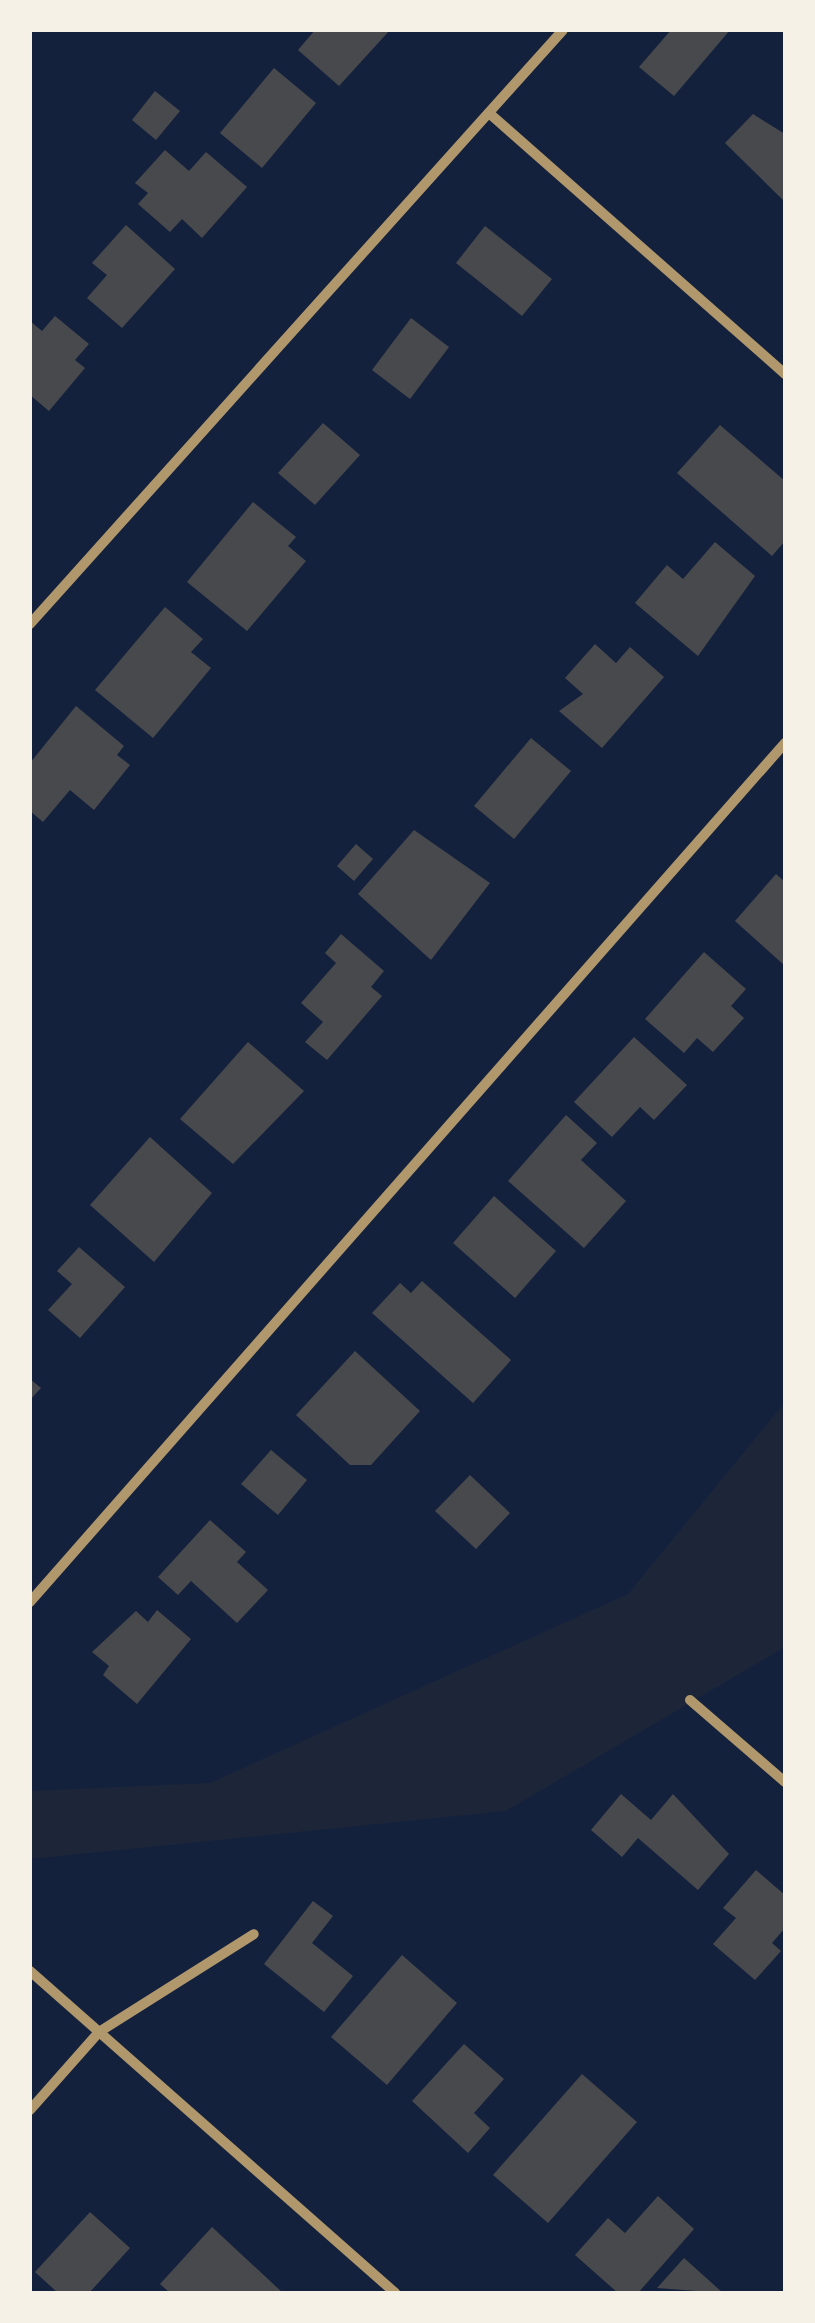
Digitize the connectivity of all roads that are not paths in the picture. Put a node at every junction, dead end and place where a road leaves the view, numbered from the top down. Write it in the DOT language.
graph roads {
  1 [pos="562,30"];
  2 [pos="488,113"];
  3 [pos="785,374"];
  4 [pos="30,624"];
  5 [pos="785,742"];
  6 [pos="30,1602"];
  7 [pos="690,1700"];
  8 [pos="785,1782"];
  9 [pos="254,1934"];
  10 [pos="30,1971"];
  11 [pos="99,2032"];
  12 [pos="30,2110"];
  13 [pos="395,2293"];
  1 -- 2 [label="street"];
  2 -- 3 [label="street"];
  2 -- 4 [label="street"];
  5 -- 6 [label="street"];
  7 -- 8 [label="street"];
  9 -- 11 [label="street"];
  10 -- 11 [label="street"];
  11 -- 12 [label="street"];
  11 -- 13 [label="street"];
}
